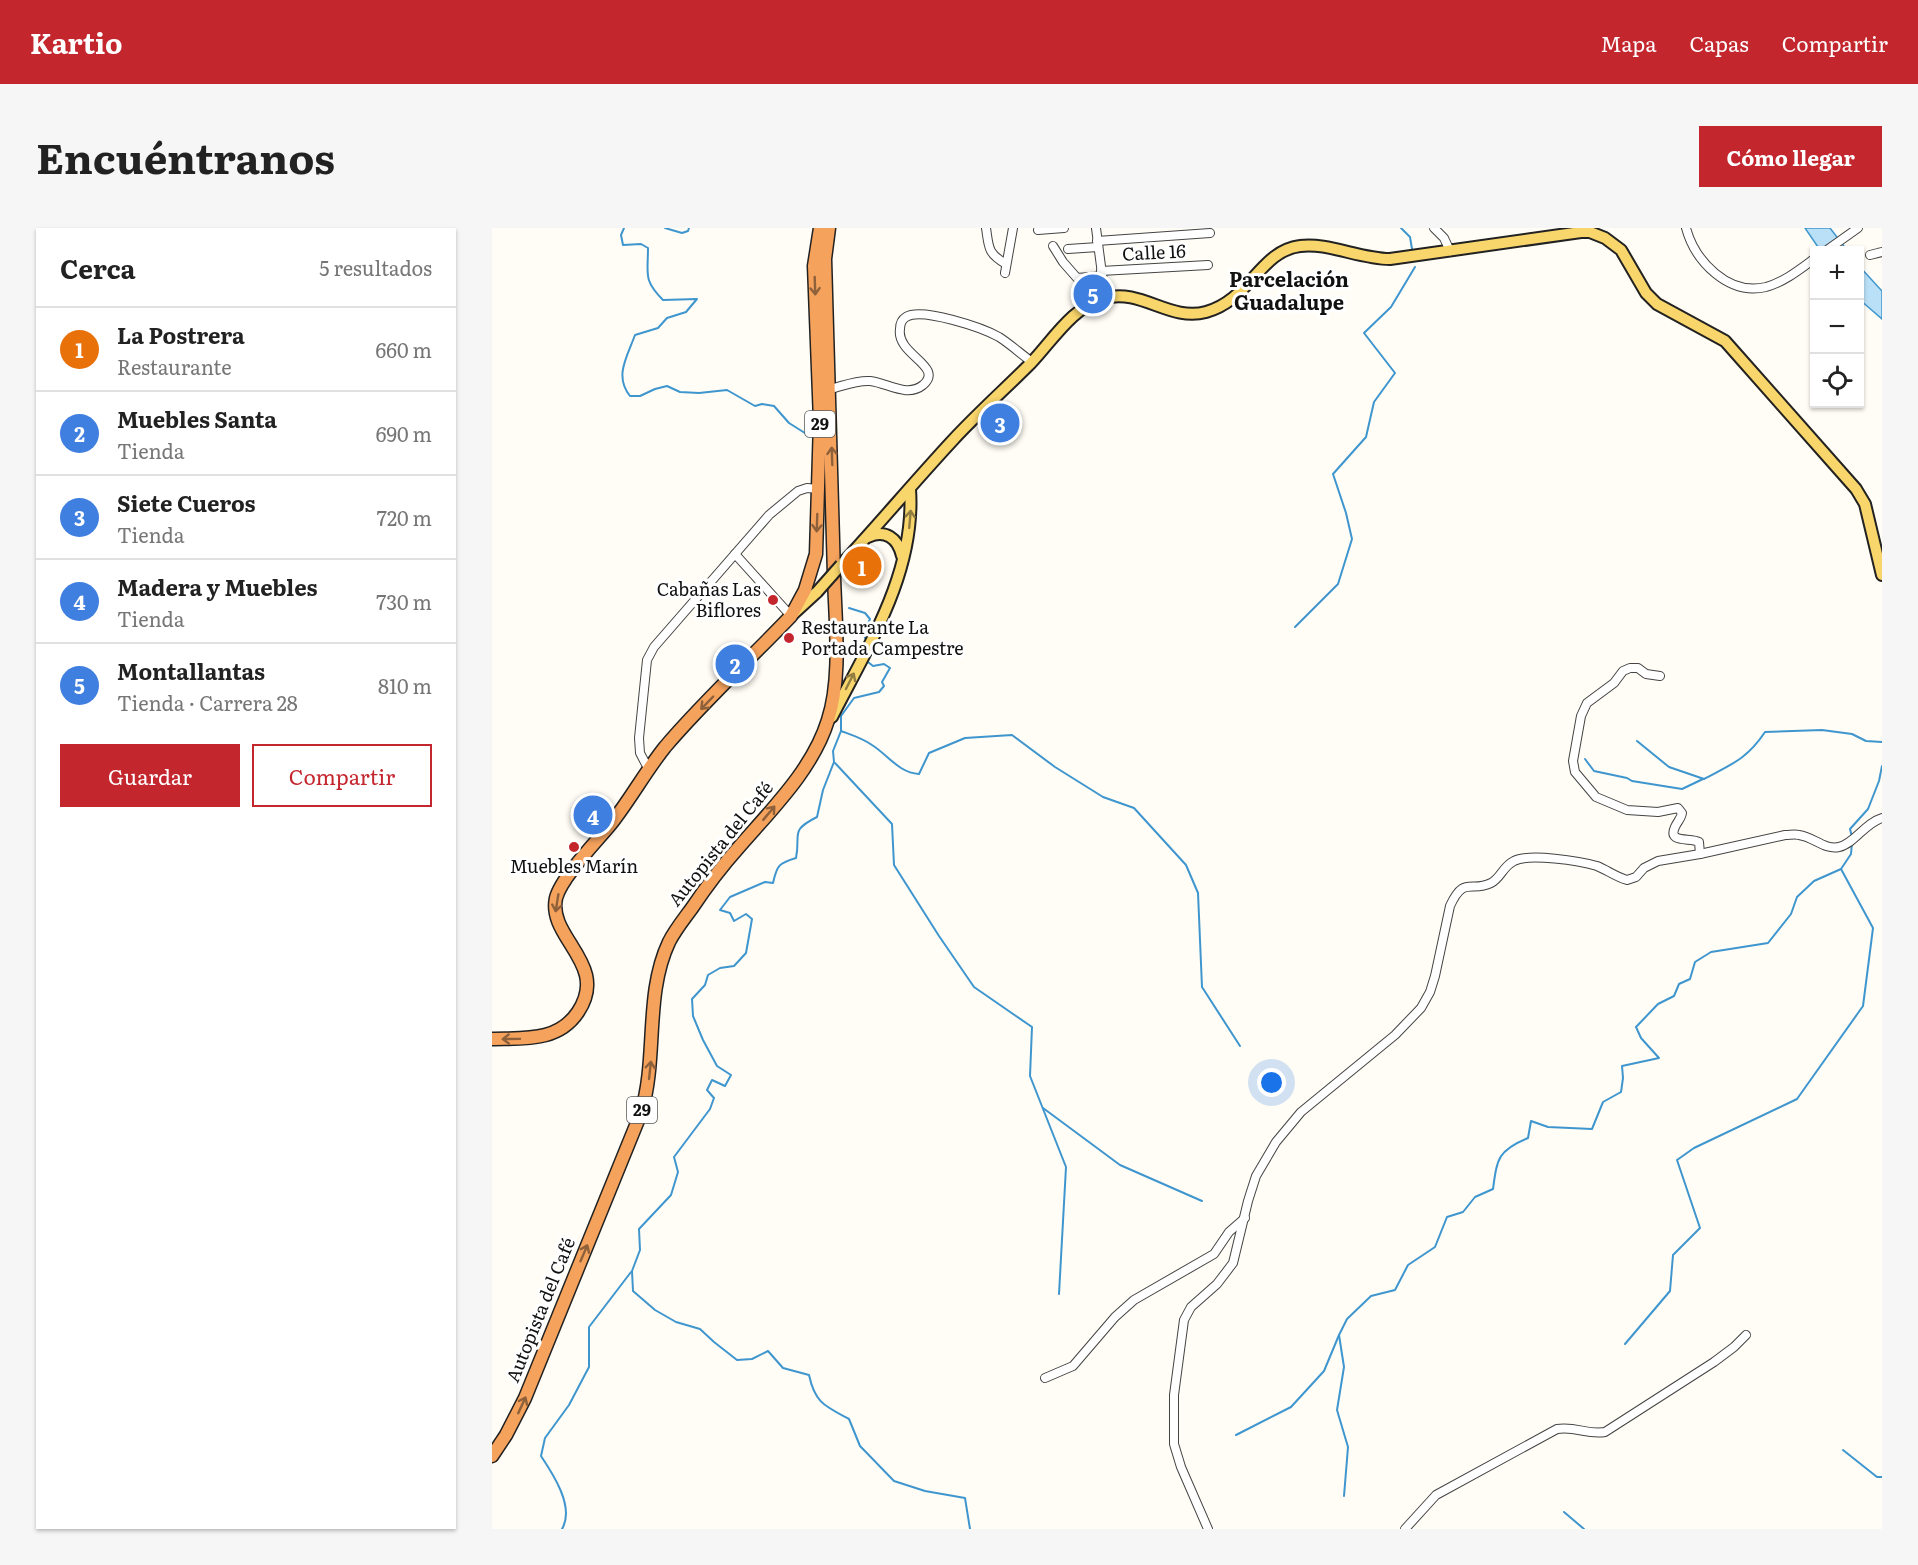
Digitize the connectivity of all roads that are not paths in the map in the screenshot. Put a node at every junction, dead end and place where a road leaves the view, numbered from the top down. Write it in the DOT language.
graph roads {
  1 [pos="820,228"];
  2 [pos="829,228"];
  3 [pos="986,228"];
  4 [pos="1013,228"];
  5 [pos="1055,228"];
  6 [pos="1064,228"];
  7 [pos="1096,228"];
  8 [pos="1434,228"];
  9 [pos="1686,228"];
  10 [pos="1856,229"];
  11 [pos="1038,230"];
  12 [pos="1161,232"];
  13 [pos="1210,233"];
  14 [pos="1097,244"];
  15 [pos="1053,246"];
  16 [pos="1833,246"];
  17 [pos="1068,249"];
  18 [pos="1450,251"];
  19 [pos="1882,252"];
  20 [pos="1870,255"];
  21 [pos="1810,262"];
  22 [pos="1006,264"];
  23 [pos="1208,265"];
  24 [pos="1005,273"];
  25 [pos="1101,274"];
  26 [pos="1105,297"];
  27 [pos="1032,362"];
  28 [pos="830,389"];
  29 [pos="819,489"];
  30 [pos="910,489"];
  31 [pos="866,538"];
  32 [pos="735,554"];
  33 [pos="902,559"];
  34 [pos="1882,575"];
  35 [pos="792,616"];
  36 [pos="1660,676"];
  37 [pos="824,734"];
  38 [pos="649,770"];
  39 [pos="1882,818"];
  40 [pos="1700,854"];
  41 [pos="492,1039"];
  42 [pos="1245,1218"];
  43 [pos="1746,1335"];
  44 [pos="1045,1378"];
  45 [pos="494,1450"];
  46 [pos="1208,1529"];
  47 [pos="1405,1529"];
  1 -- 29 [label="highway, 29, one-way"];
  2 -- 28 [label="highway, Autopista del Café / 29"];
  3 -- 22 [label="street"];
  4 -- 22 [label="street"];
  5 -- 6 [label="street"];
  5 -- 11 [label="street"];
  7 -- 14 [label="street"];
  8 -- 18 [label="street"];
  9 -- 21 [label="street"];
  10 -- 16 [label="street"];
  12 -- 13 [label="street"];
  12 -- 14 [label="street"];
  14 -- 17 [label="street"];
  14 -- 25 [label="street"];
  15 -- 25 [label="street, Calle 16"];
  18 -- 26 [label="main road"];
  18 -- 34 [label="main road"];
  19 -- 20 [label="street"];
  22 -- 24 [label="street"];
  23 -- 25 [label="street, Calle 16"];
  25 -- 26 [label="street"];
  26 -- 27 [label="main road"];
  27 -- 28 [label="street"];
  27 -- 30 [label="main road"];
  37 -- 28 [label="highway, Autopista del Café / 29, one-way"];
  29 -- 32 [label="street"];
  29 -- 35 [label="highway, 29, one-way"];
  30 -- 31 [label="main road"];
  33 -- 30 [label="main road, one-way"];
  31 -- 33 [label="main road"];
  31 -- 35 [label="main road, bridge"];
  32 -- 35 [label="street"];
  32 -- 38 [label="street"];
  37 -- 33 [label="main road, one-way"];
  35 -- 38 [label="highway, 29, one-way"];
  36 -- 40 [label="street"];
  45 -- 37 [label="highway, Autopista del Café / 29, one-way"];
  38 -- 41 [label="highway, 29, one-way"];
  39 -- 40 [label="street"];
  40 -- 42 [label="street"];
  42 -- 44 [label="street"];
  42 -- 46 [label="street"];
  43 -- 47 [label="street"];
}
